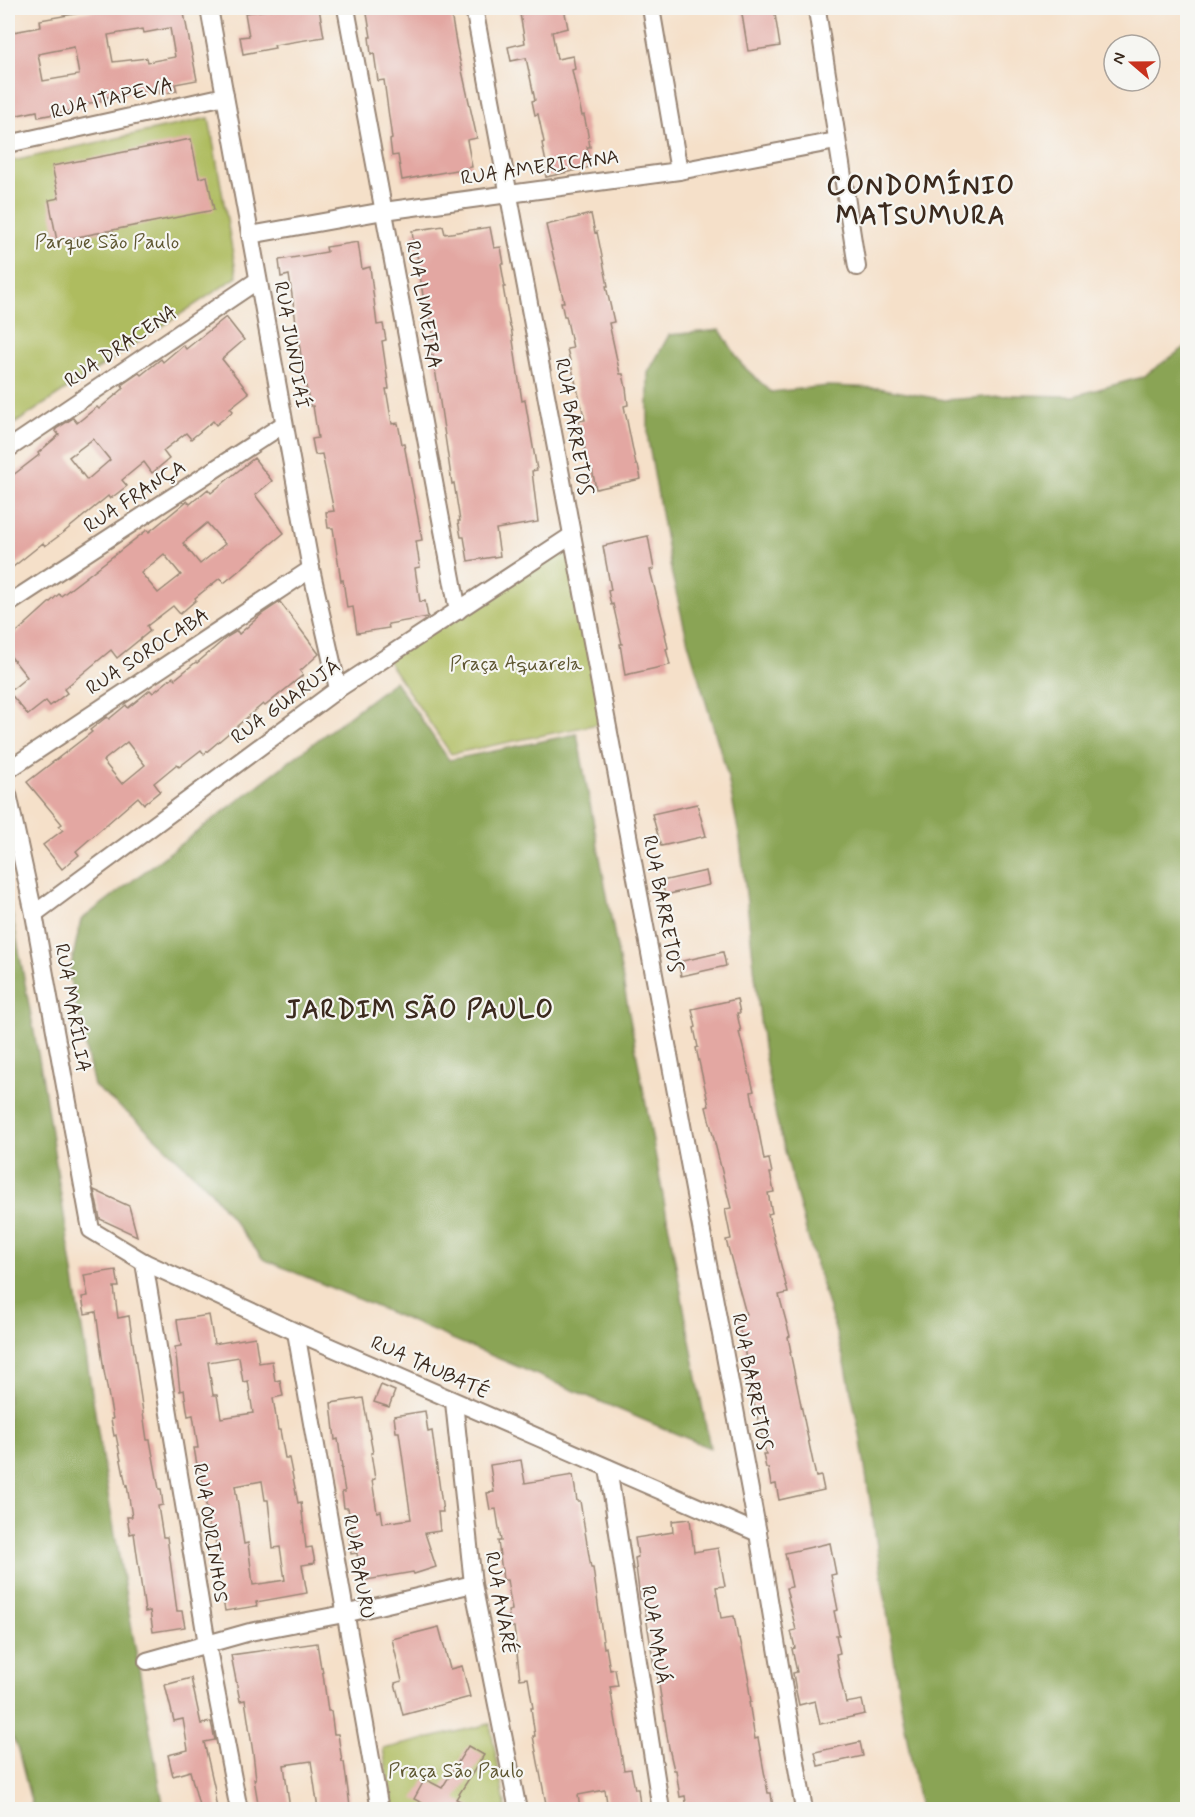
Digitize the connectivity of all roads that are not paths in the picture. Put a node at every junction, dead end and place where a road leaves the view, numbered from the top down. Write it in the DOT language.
graph roads {
  1 [pos="209,8"];
  2 [pos="346,8"];
  3 [pos="474,8"];
  4 [pos="651,8"];
  5 [pos="817,10"];
  6 [pos="225,96"];
  7 [pos="836,141"];
  8 [pos="8,144"];
  9 [pos="679,171"];
  10 [pos="509,193"];
  11 [pos="384,211"];
  12 [pos="250,235"];
  13 [pos="857,267"];
  14 [pos="258,280"];
  15 [pos="284,424"];
  16 [pos="8,449"];
  17 [pos="571,536"];
  18 [pos="311,569"];
  19 [pos="8,604"];
  20 [pos="458,610"];
  21 [pos="338,689"];
  22 [pos="8,770"];
  23 [pos="8,794"];
  24 [pos="34,914"];
  25 [pos="91,1230"];
  26 [pos="144,1262"];
  27 [pos="296,1332"];
  28 [pos="454,1401"];
  29 [pos="608,1468"];
  30 [pos="758,1533"];
  31 [pos="472,1584"];
  32 [pos="345,1614"];
  33 [pos="207,1644"];
  34 [pos="147,1661"];
  35 [pos="239,1809"];
  36 [pos="380,1809"];
  37 [pos="518,1809"];
  38 [pos="661,1809"];
  39 [pos="804,1809"];
  1 -- 6 [label="street, RUA JUNDIAÍ"];
  2 -- 11 [label="street, RUA LIMEIRA"];
  3 -- 10 [label="street, RUA BARRETOS"];
  4 -- 9 [label="street"];
  5 -- 7 [label="street"];
  6 -- 8 [label="street, RUA ITAPEVA"];
  6 -- 12 [label="street, RUA JUNDIAÍ"];
  7 -- 9 [label="street, RUA AMERICANA"];
  7 -- 13 [label="street"];
  9 -- 10 [label="street, RUA AMERICANA"];
  10 -- 11 [label="street, RUA AMERICANA"];
  10 -- 17 [label="street, RUA BARRETOS"];
  11 -- 12 [label="street, RUA AMERICANA"];
  11 -- 20 [label="street, RUA LIMEIRA"];
  12 -- 14 [label="street, RUA JUNDIAÍ"];
  14 -- 15 [label="street, RUA JUNDIAÍ"];
  14 -- 16 [label="street, RUA DRACENA"];
  15 -- 18 [label="street, RUA JUNDIAÍ"];
  15 -- 19 [label="street, RUA FRANÇA"];
  17 -- 20 [label="street, RUA GUARUJÁ"];
  17 -- 30 [label="street, RUA BARRETOS"];
  18 -- 21 [label="street, RUA JUNDIAÍ"];
  18 -- 22 [label="street, RUA SOROCABA"];
  20 -- 21 [label="street, RUA GUARUJÁ"];
  21 -- 24 [label="street, RUA GUARUJÁ"];
  23 -- 24 [label="street, RUA MARÍLIA"];
  24 -- 25 [label="street, RUA MARÍLIA"];
  25 -- 26 [label="street, RUA TAUBATÉ"];
  26 -- 27 [label="street, RUA TAUBATÉ"];
  26 -- 33 [label="street, RUA OURINHOS"];
  27 -- 28 [label="street, RUA TAUBATÉ"];
  27 -- 32 [label="street, RUA BAURU"];
  28 -- 29 [label="street, RUA TAUBATÉ"];
  28 -- 31 [label="street, RUA AVARÉ"];
  29 -- 30 [label="street, RUA TAUBATÉ"];
  29 -- 38 [label="street, RUA MAUÁ"];
  30 -- 39 [label="street, RUA BARRETOS"];
  31 -- 32 [label="street"];
  31 -- 37 [label="street, RUA AVARÉ"];
  32 -- 33 [label="street"];
  32 -- 36 [label="street, RUA BAURU"];
  33 -- 34 [label="street"];
  33 -- 35 [label="street, RUA OURINHOS"];
}
